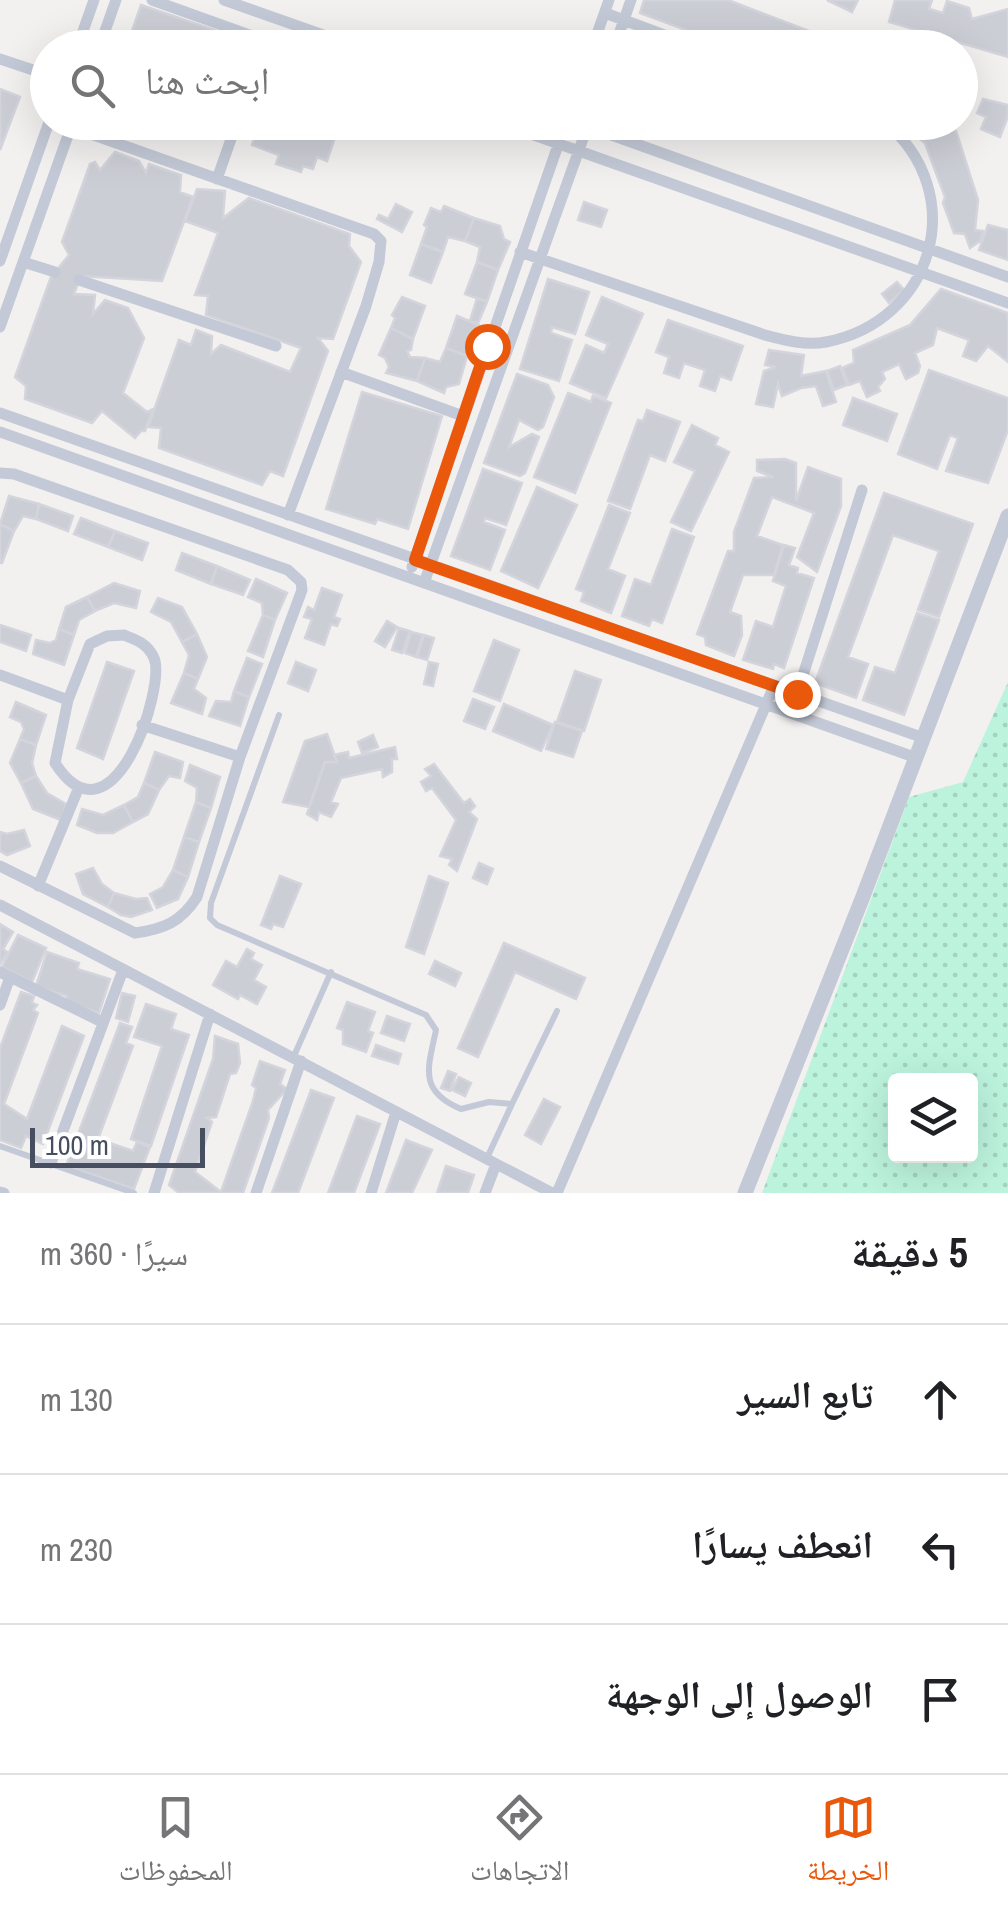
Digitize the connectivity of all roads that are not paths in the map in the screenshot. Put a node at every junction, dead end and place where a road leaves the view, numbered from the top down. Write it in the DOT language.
graph roads {
  1 [pos="94,0"];
  2 [pos="116,0"];
  3 [pos="152,0"];
  4 [pos="224,0"];
  5 [pos="631,0"];
  6 [pos="607,6"];
  7 [pos="276,18"];
  8 [pos="624,20"];
  9 [pos="83,30"];
  10 [pos="106,30"];
  11 [pos="230,30"];
  12 [pos="272,30"];
  13 [pos="310,30"];
  14 [pos="598,30"];
  15 [pos="620,30"];
  16 [pos="651,30"];
  17 [pos="0,59"];
  18 [pos="30,69"];
  19 [pos="43,140"];
  20 [pos="67,140"];
  21 [pos="112,140"];
  22 [pos="230,140"];
  23 [pos="548,140"];
  24 [pos="560,140"];
  25 [pos="580,140"];
  26 [pos="629,140"];
  27 [pos="903,140"];
  28 [pos="559,144"];
  29 [pos="577,150"];
  30 [pos="216,179"];
  31 [pos="931,248"];
  32 [pos="520,252"];
  33 [pos="538,259"];
  34 [pos="0,261"];
  35 [pos="23,262"];
  36 [pos="55,272"];
  37 [pos="922,272"];
  38 [pos="1008,278"];
  39 [pos="79,280"];
  40 [pos="1008,304"];
  41 [pos="0,327"];
  42 [pos="276,346"];
  43 [pos="341,372"];
  44 [pos="0,413"];
  45 [pos="463,416"];
  46 [pos="0,432"];
  47 [pos="0,473"];
  48 [pos="862,490"];
  49 [pos="288,515"];
  50 [pos="1008,516"];
  51 [pos="415,560"];
  52 [pos="430,566"];
  53 [pos="409,578"];
  54 [pos="424,583"];
  55 [pos="0,675"];
  56 [pos="774,686"];
  57 [pos="797,694"];
  58 [pos="68,700"];
  59 [pos="766,705"];
  60 [pos="279,715"];
  61 [pos="142,725"];
  62 [pos="922,738"];
  63 [pos="240,757"];
  64 [pos="914,757"];
  65 [pos="79,787"];
  66 [pos="0,866"];
  67 [pos="38,886"];
  68 [pos="0,905"];
  69 [pos="123,970"];
  70 [pos="331,972"];
  71 [pos="5,975"];
  72 [pos="0,1005"];
  73 [pos="557,1011"];
  74 [pos="210,1014"];
  75 [pos="102,1022"];
  76 [pos="297,1059"];
  77 [pos="512,1104"];
  78 [pos="396,1112"];
  79 [pos="0,1146"];
  80 [pos="491,1162"];
  81 [pos="51,1163"];
  82 [pos="134,1193"];
  83 [pos="154,1193"];
  84 [pos="256,1193"];
  85 [pos="371,1193"];
  86 [pos="486,1193"];
  87 [pos="554,1193"];
  88 [pos="745,1193"];
  1 -- 9 [label="street"];
  2 -- 10 [label="street"];
  3 -- 11 [label="street"];
  4 -- 7 [label="street"];
  5 -- 8 [label="street"];
  6 -- 8 [label="street"];
  6 -- 14 [label="street"];
  7 -- 12 [label="street"];
  7 -- 13 [label="street"];
  8 -- 15 [label="street"];
  8 -- 16 [label="street"];
  17 -- 18 [label="street"];
  19 -- 34 [label="street"];
  20 -- 35 [label="street"];
  21 -- 30 [label="street"];
  22 -- 30 [label="street"];
  23 -- 28 [label="street"];
  24 -- 28 [label="street"];
  25 -- 29 [label="street"];
  26 -- 31 [label="street"];
  27 -- 31 [label="street"];
  28 -- 29 [label="street"];
  28 -- 32 [label="street"];
  29 -- 33 [label="street"];
  29 -- 37 [label="street"];
  30 -- 43 [label="street"];
  31 -- 37 [label="street"];
  31 -- 38 [label="street"];
  32 -- 33 [label="street"];
  32 -- 45 [label="street"];
  33 -- 37 [label="street"];
  33 -- 52 [label="street"];
  35 -- 36 [label="street"];
  35 -- 41 [label="street"];
  37 -- 40 [label="street"];
  39 -- 42 [label="street"];
  43 -- 45 [label="street"];
  43 -- 49 [label="street"];
  44 -- 49 [label="street"];
  45 -- 51 [label="street"];
  46 -- 53 [label="street"];
  47 -- 63 [label="street"];
  48 -- 57 [label="street"];
  49 -- 51 [label="street"];
  50 -- 62 [label="street"];
  51 -- 52 [label="street"];
  51 -- 53 [label="street"];
  52 -- 54 [label="street"];
  52 -- 56 [label="street"];
  53 -- 54 [label="street"];
  54 -- 59 [label="street"];
  55 -- 58 [label="street"];
  56 -- 57 [label="street"];
  56 -- 59 [label="street"];
  57 -- 62 [label="street"];
  58 -- 61 [label="street"];
  58 -- 65 [label="street"];
  59 -- 64 [label="street"];
  59 -- 87 [label="street"];
  60 -- 70 [label="lane"];
  61 -- 63 [label="street"];
  61 -- 65 [label="street"];
  62 -- 64 [label="street"];
  63 -- 67 [label="street"];
  64 -- 88 [label="street"];
  65 -- 67 [label="street"];
  66 -- 67 [label="street"];
  68 -- 69 [label="street"];
  69 -- 74 [label="street"];
  69 -- 75 [label="street"];
  70 -- 76 [label="lane"];
  70 -- 77 [label="lane"];
  71 -- 72 [label="street"];
  71 -- 75 [label="street"];
  73 -- 77 [label="lane"];
  74 -- 76 [label="street"];
  74 -- 83 [label="street"];
  75 -- 81 [label="street"];
  76 -- 78 [label="street"];
  76 -- 84 [label="street"];
  77 -- 80 [label="lane"];
  78 -- 80 [label="street"];
  78 -- 85 [label="street"];
  79 -- 81 [label="lane"];
  80 -- 86 [label="street"];
  80 -- 87 [label="street"];
  81 -- 82 [label="lane"];
}
